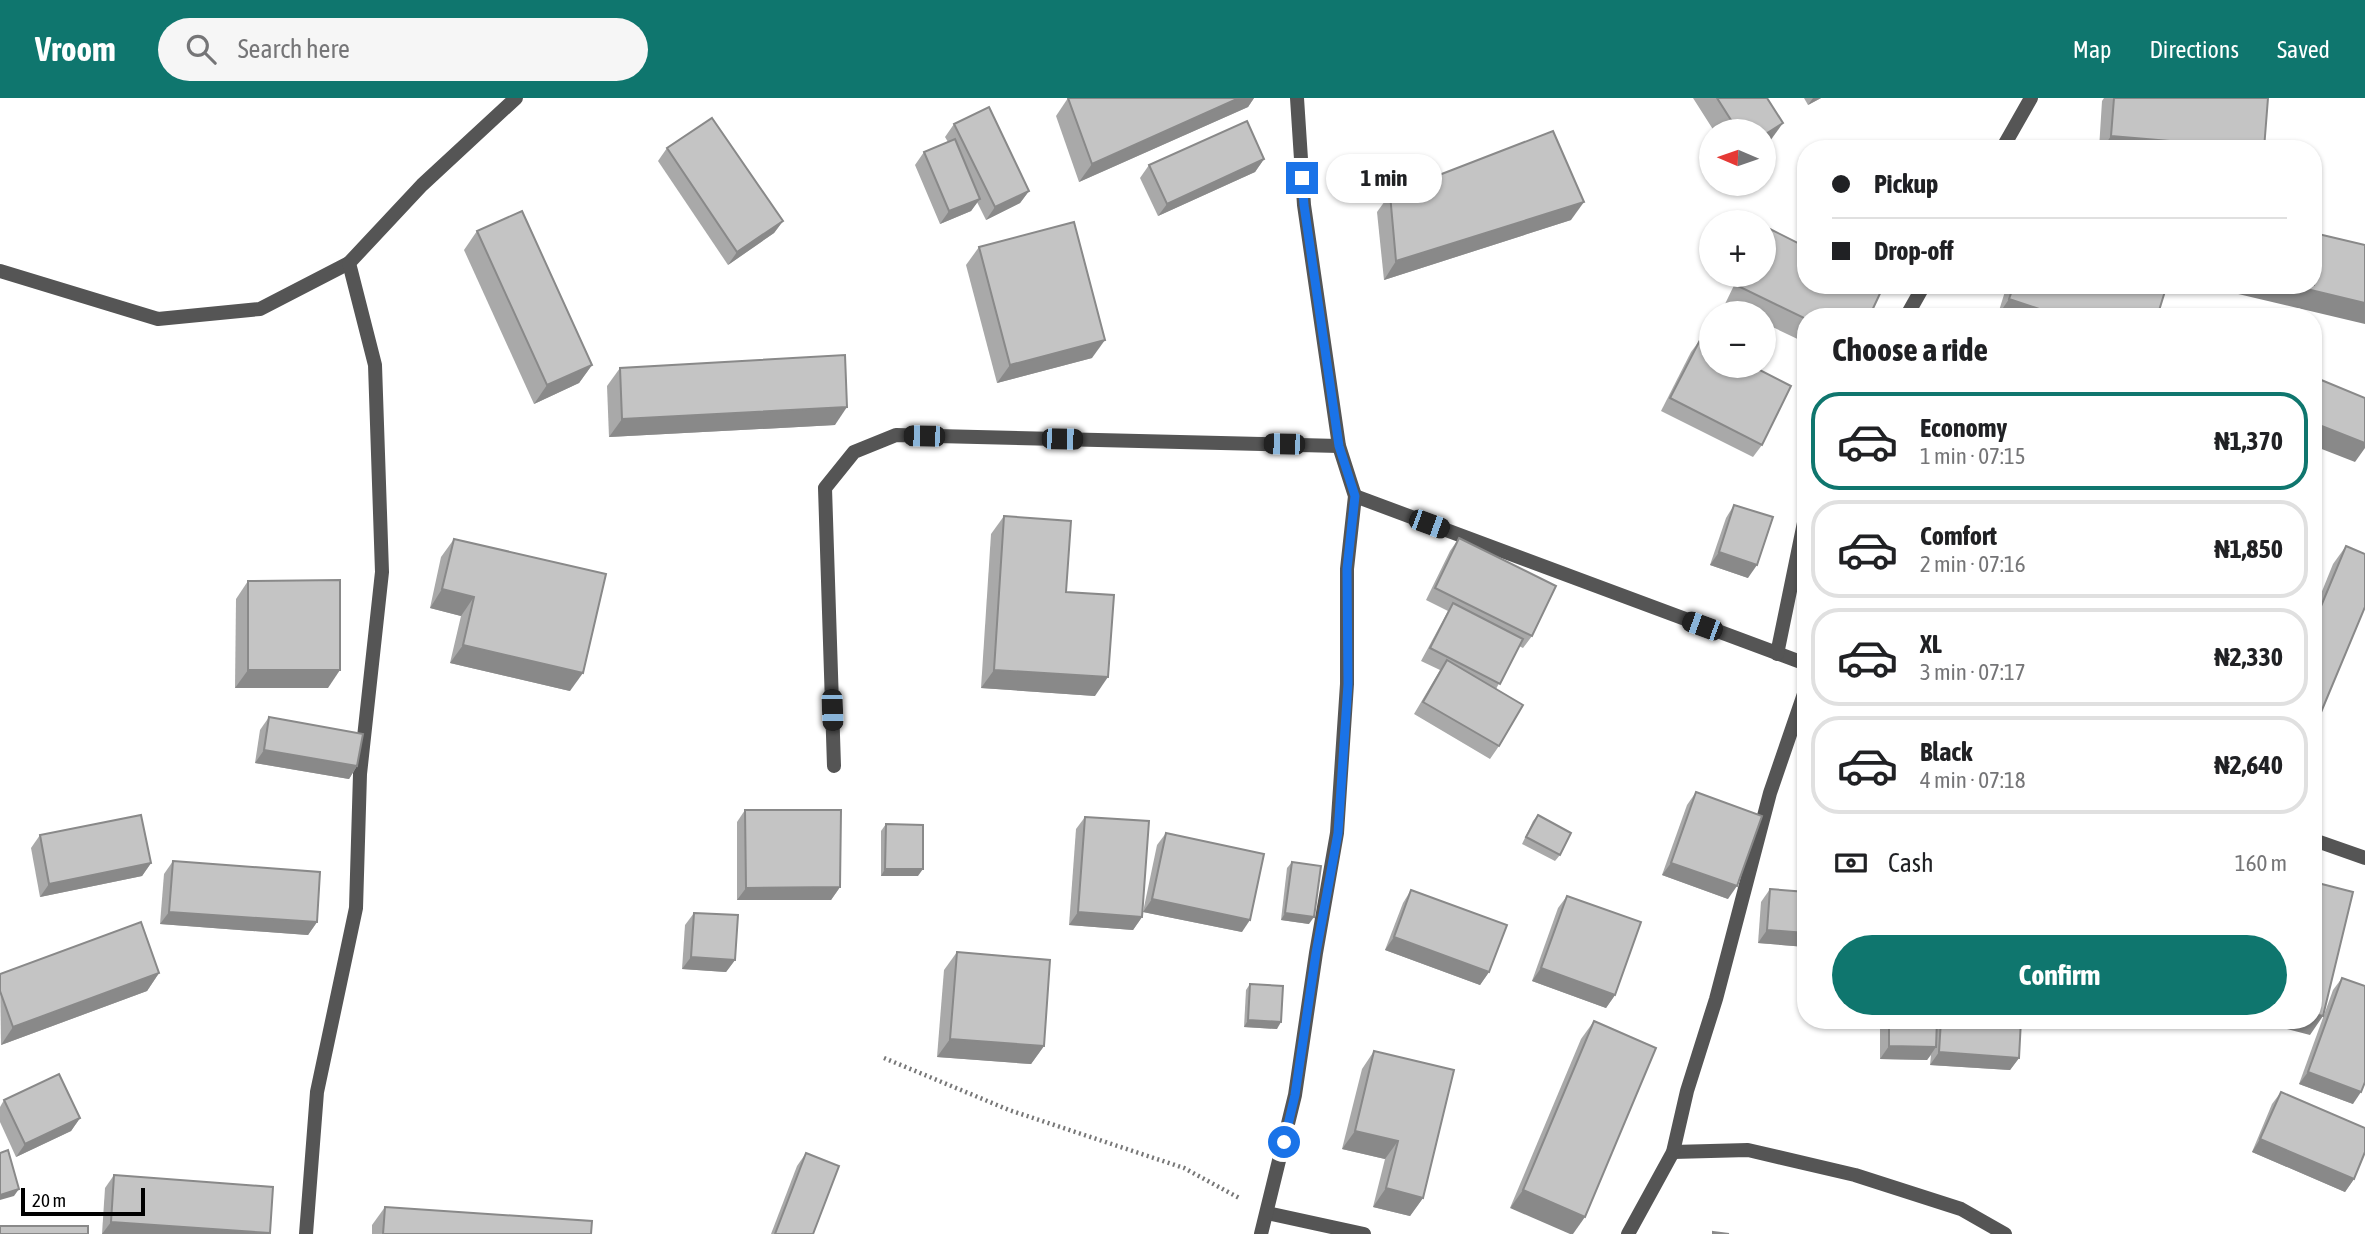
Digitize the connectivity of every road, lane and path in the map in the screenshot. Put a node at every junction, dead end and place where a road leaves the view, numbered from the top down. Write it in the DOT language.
graph roads {
  1 [pos="516,98"];
  2 [pos="1297,98"];
  3 [pos="2031,98"];
  4 [pos="2007,140"];
  5 [pos="349,263"];
  6 [pos="0,271"];
  7 [pos="1339,446"];
  8 [pos="1355,496"];
  9 [pos="1797,557"];
  10 [pos="1777,654"];
  11 [pos="1797,661"];
  12 [pos="1797,714"];
  13 [pos="834,766"];
  14 [pos="2322,843"];
  15 [pos="2365,858"];
  16 [pos="884,1058"];
  17 [pos="1673,1152"];
  18 [pos="1267,1213"];
  19 [pos="306,1234"];
  20 [pos="1261,1234"];
  21 [pos="1364,1234"];
  22 [pos="1628,1234"];
  23 [pos="2006,1234"];
  1 -- 5 [label="street"];
  2 -- 7 [label="street"];
  3 -- 4 [label="street"];
  5 -- 6 [label="street"];
  5 -- 19 [label="street"];
  7 -- 8 [label="street"];
  7 -- 13 [label="street"];
  8 -- 10 [label="street"];
  8 -- 18 [label="street"];
  9 -- 10 [label="street"];
  10 -- 11 [label="street"];
  12 -- 17 [label="street"];
  14 -- 15 [label="street"];
  16 -- 18 [label="path"];
  17 -- 22 [label="street"];
  17 -- 23 [label="street"];
  18 -- 20 [label="street"];
  18 -- 21 [label="street"];
}
